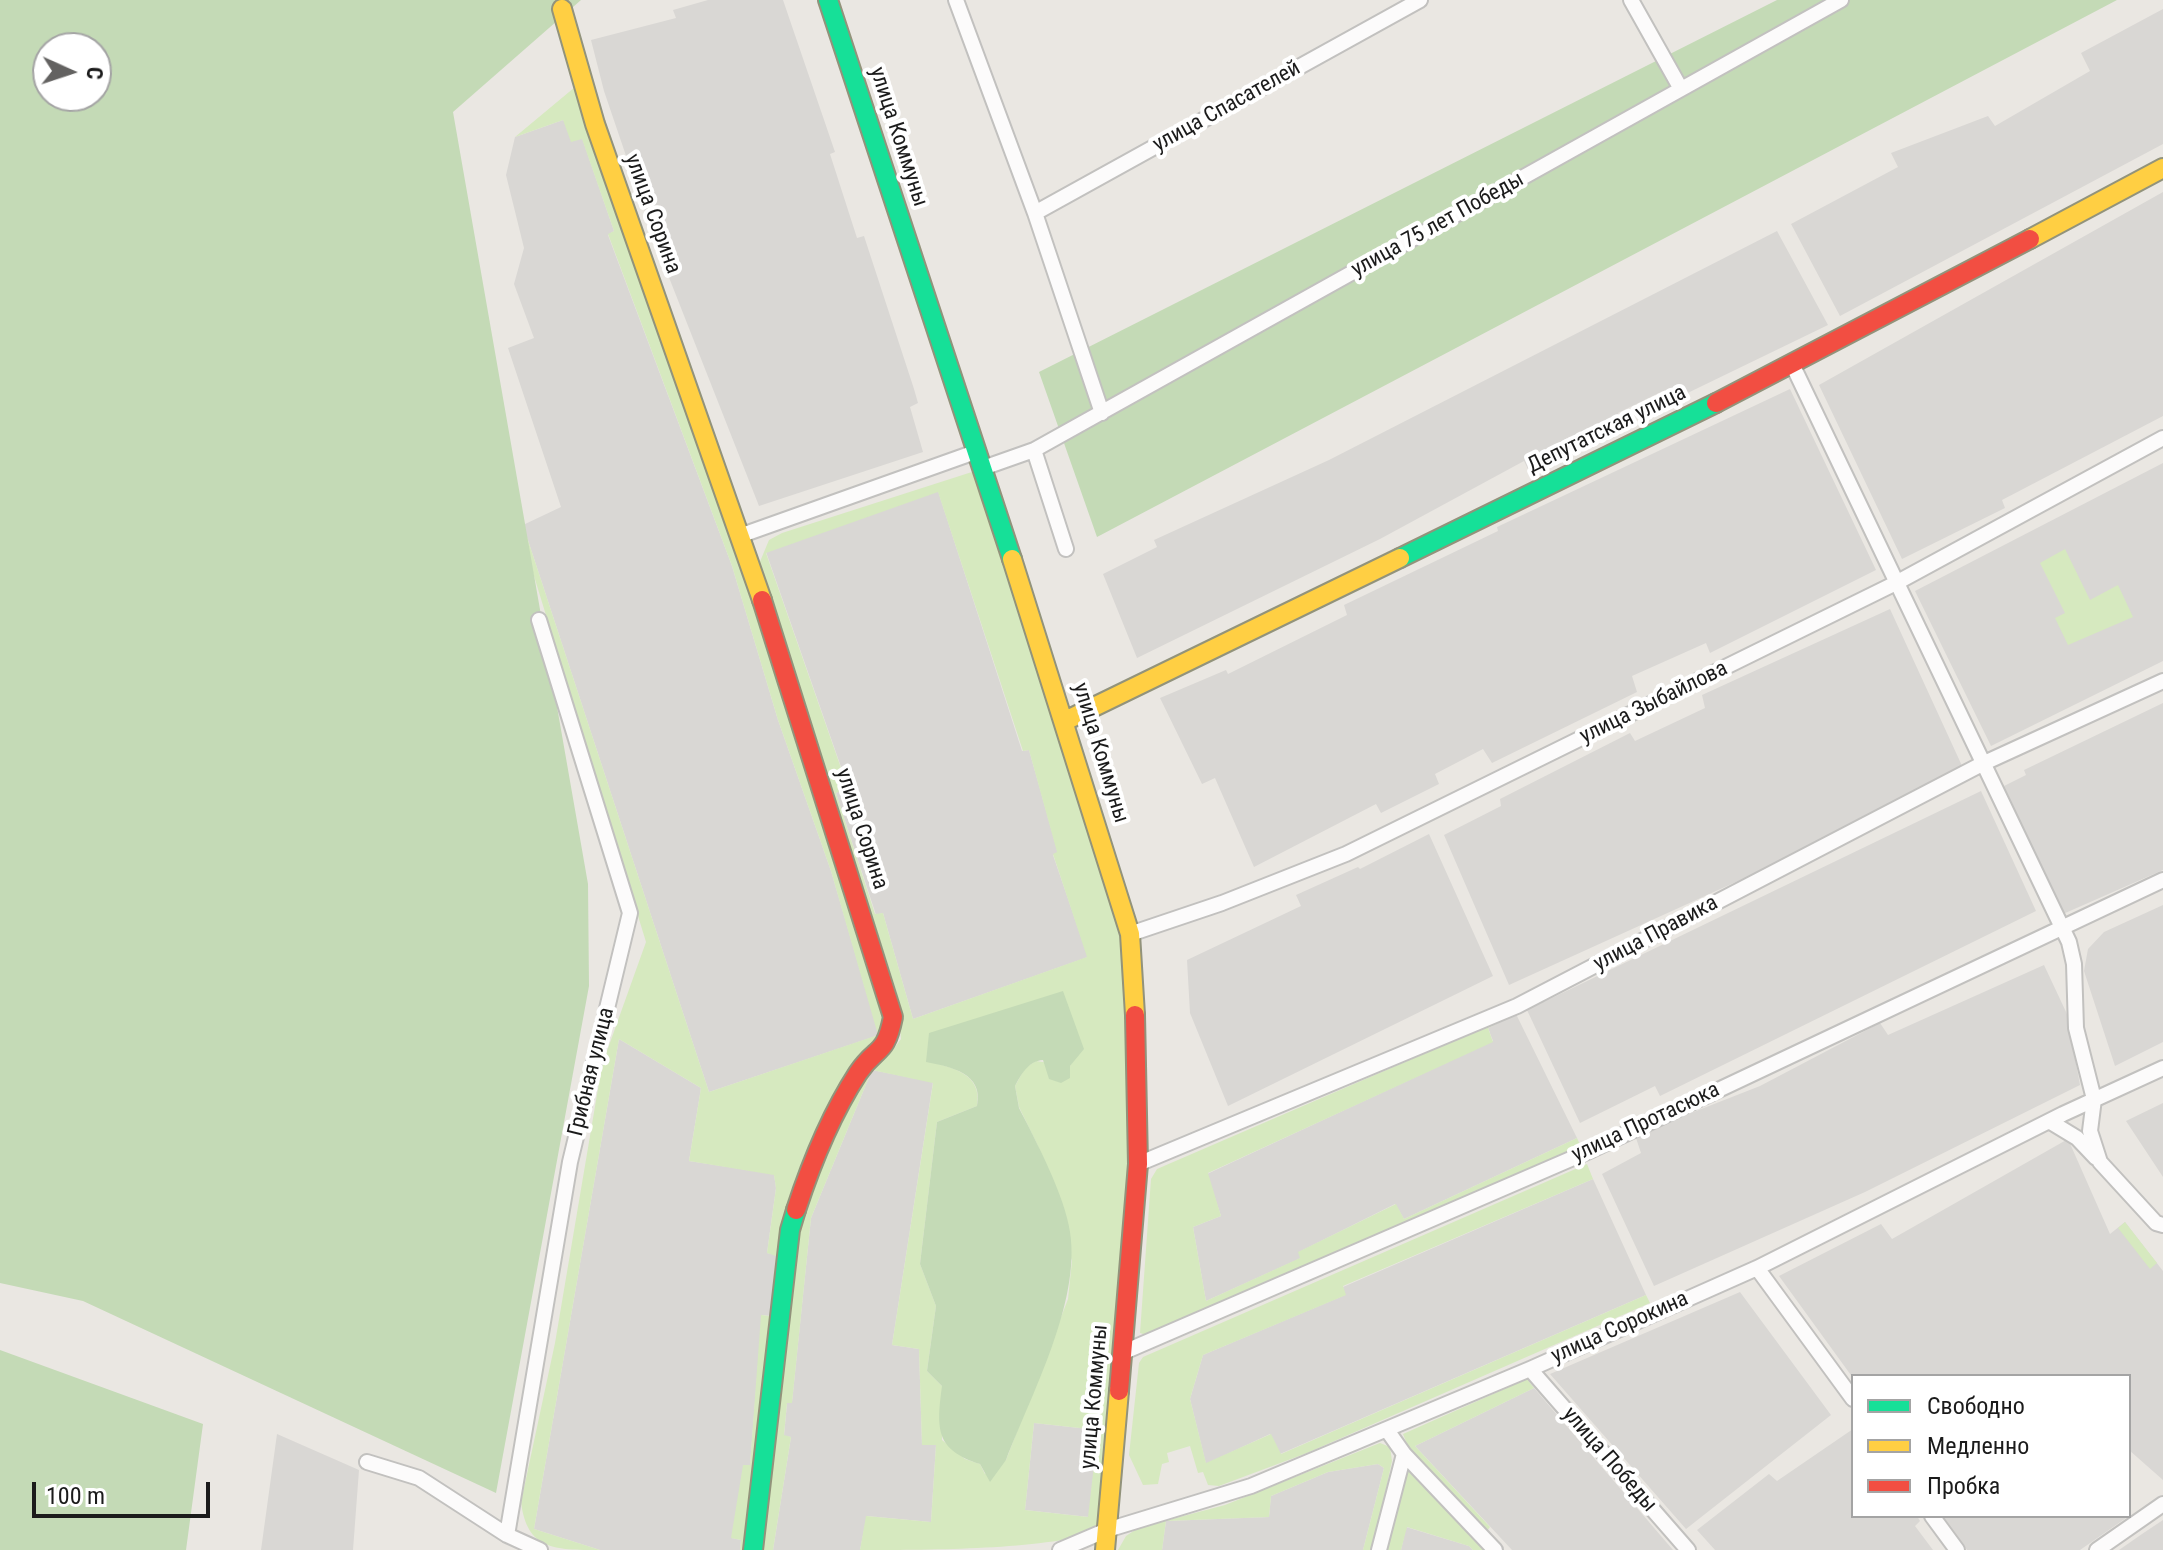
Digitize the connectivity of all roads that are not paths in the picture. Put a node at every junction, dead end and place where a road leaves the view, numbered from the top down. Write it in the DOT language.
graph roads {
  1 [pos="828,0"];
  2 [pos="973,0"];
  3 [pos="1420,0"];
  4 [pos="1631,0"];
  5 [pos="1841,0"];
  6 [pos="957,4"];
  7 [pos="562,9"];
  8 [pos="1681,89"];
  9 [pos="2163,168"];
  10 [pos="1035,213"];
  11 [pos="1793,366"];
  12 [pos="1102,413"];
  13 [pos="2163,438"];
  14 [pos="1034,450"];
  15 [pos="981,460"];
  16 [pos="742,535"];
  17 [pos="1066,549"];
  18 [pos="1896,583"];
  19 [pos="539,620"];
  20 [pos="2163,681"];
  21 [pos="1065,721"];
  22 [pos="1982,764"];
  23 [pos="2163,880"];
  24 [pos="2061,926"];
  25 [pos="1130,934"];
  26 [pos="2163,1068"];
  27 [pos="2094,1099"];
  28 [pos="2049,1121"];
  29 [pos="2100,1162"];
  30 [pos="1138,1164"];
  31 [pos="2163,1225"];
  32 [pos="1757,1268"];
  33 [pos="1124,1352"];
  34 [pos="1530,1369"];
  35 [pos="1851,1396"];
  36 [pos="1387,1430"];
  37 [pos="1404,1454"];
  38 [pos="367,1462"];
  39 [pos="2163,1504"];
  40 [pos="1933,1518"];
  41 [pos="1107,1530"];
  42 [pos="507,1535"];
  43 [pos="540,1550"];
  44 [pos="753,1550"];
  45 [pos="1060,1550"];
  46 [pos="1105,1550"];
  47 [pos="1379,1550"];
  48 [pos="1495,1550"];
  49 [pos="1688,1550"];
  50 [pos="1957,1550"];
  51 [pos="2097,1550"];
  1 -- 15 [label="street, улица Коммуны"];
  2 -- 6 [label="street"];
  3 -- 10 [label="street, улица Спасателей"];
  4 -- 8 [label="street"];
  5 -- 8 [label="street, улица 75 лет Победы"];
  6 -- 10 [label="street"];
  7 -- 16 [label="street, улица Сорина"];
  8 -- 12 [label="street, улица 75 лет Победы"];
  9 -- 11 [label="street, Депутатская улица"];
  10 -- 12 [label="street"];
  11 -- 18 [label="street"];
  11 -- 21 [label="street, Депутатская улица"];
  12 -- 14 [label="street, улица 75 лет Победы"];
  13 -- 18 [label="street, улица Зыбайлова"];
  14 -- 15 [label="street, улица 75 лет Победы"];
  14 -- 17 [label="street"];
  15 -- 16 [label="street, улица 75 лет Победы"];
  15 -- 21 [label="street, улица Коммуны"];
  16 -- 44 [label="street, улица Сорина"];
  18 -- 22 [label="street"];
  18 -- 25 [label="street, улица Зыбайлова"];
  19 -- 42 [label="street, Грибная улица"];
  20 -- 22 [label="street, улица Правика"];
  21 -- 25 [label="street, улица Коммуны"];
  22 -- 24 [label="street"];
  22 -- 30 [label="street, улица Правика"];
  23 -- 24 [label="street, улица Протасюка"];
  24 -- 27 [label="street"];
  24 -- 33 [label="street, улица Протасюка"];
  25 -- 30 [label="street, улица Коммуны"];
  26 -- 27 [label="street, улица Сорокина"];
  27 -- 28 [label="street, улица Сорокина"];
  27 -- 29 [label="street"];
  28 -- 29 [label="street"];
  28 -- 32 [label="street, улица Сорокина"];
  29 -- 31 [label="street"];
  30 -- 33 [label="street, улица Коммуны"];
  32 -- 34 [label="street, улица Сорокина"];
  32 -- 35 [label="street"];
  33 -- 41 [label="street, улица Коммуны"];
  34 -- 36 [label="street, улица Сорокина"];
  34 -- 49 [label="street, улица Победы"];
  36 -- 37 [label="street"];
  36 -- 41 [label="street, улица Сорокина"];
  37 -- 47 [label="street"];
  37 -- 48 [label="street"];
  38 -- 42 [label="street"];
  39 -- 51 [label="street"];
  40 -- 50 [label="street"];
  41 -- 45 [label="street, улица Сорокина"];
  41 -- 46 [label="street, улица Коммуны"];
  42 -- 43 [label="street"];
}
